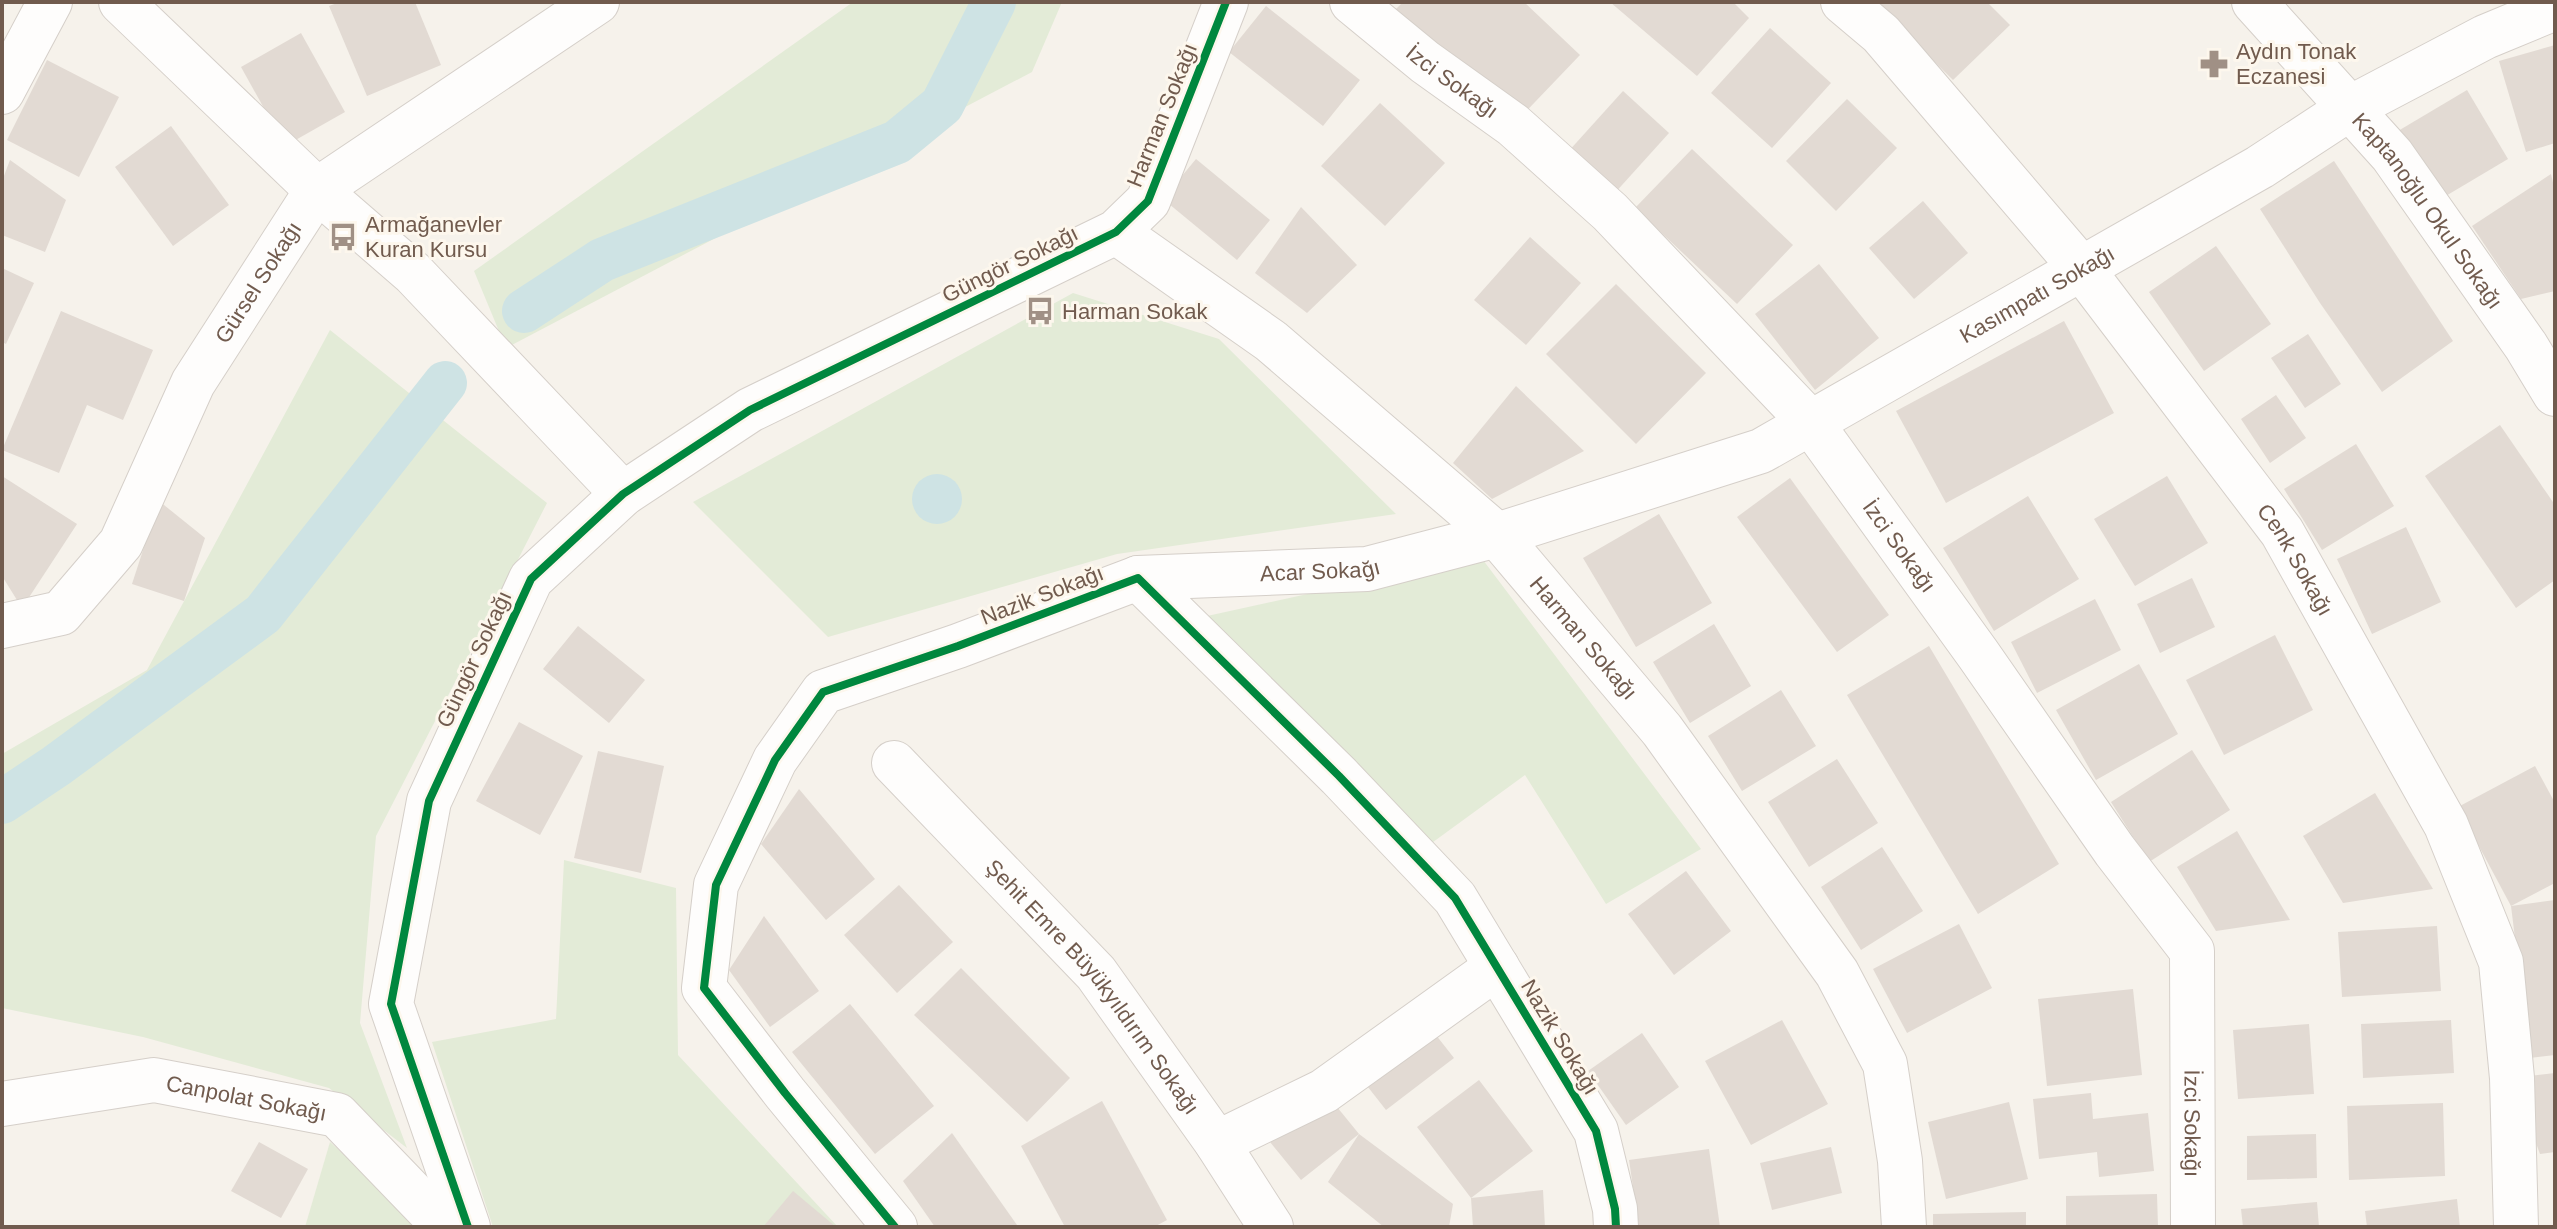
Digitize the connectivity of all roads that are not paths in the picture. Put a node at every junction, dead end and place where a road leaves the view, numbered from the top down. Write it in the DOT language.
graph roads {
  1 [pos="50,2"];
  2 [pos="121,2"];
  3 [pos="597,2"];
  4 [pos="1226,2"];
  5 [pos="1352,2"];
  6 [pos="1843,2"];
  7 [pos="2254,2"];
  8 [pos="2555,8"];
  9 [pos="2,92"];
  10 [pos="2350,108"];
  11 [pos="317,190"];
  12 [pos="1116,232"];
  13 [pos="2082,269"];
  14 [pos="2539,334"];
  15 [pos="2555,394"];
  16 [pos="1811,423"];
  17 [pos="623,494"];
  18 [pos="1497,535"];
  19 [pos="1138,578"];
  20 [pos="2,626"];
  21 [pos="894,763"];
  22 [pos="1497,967"];
  23 [pos="2,1104"];
  24 [pos="1217,1143"];
  25 [pos="445,1227"];
  26 [pos="468,1227"];
  27 [pos="895,1227"];
  28 [pos="1271,1227"];
  29 [pos="1616,1227"];
  30 [pos="1904,1227"];
  31 [pos="2193,1227"];
  32 [pos="2516,1227"];
  1 -- 9 [label="street"];
  2 -- 11 [label="street"];
  3 -- 11 [label="street, Gürsel Sokağı"];
  4 -- 12 [label="street, Harman Sokağı"];
  5 -- 16 [label="street, İzci Sokağı"];
  6 -- 13 [label="street, Cenk Sokağı"];
  7 -- 10 [label="street, Kaptanoğlu Okul Sokağı"];
  8 -- 10 [label="street, Kasımpatı Sokağı"];
  10 -- 13 [label="street, Kasımpatı Sokağı"];
  10 -- 14 [label="street, Kaptanoğlu Okul Sokağı"];
  11 -- 17 [label="street"];
  11 -- 20 [label="street, Gürsel Sokağı"];
  12 -- 17 [label="street, Güngör Sokağı"];
  12 -- 18 [label="street, Harman Sokağı"];
  13 -- 16 [label="street, Kasımpatı Sokağı"];
  13 -- 32 [label="street, Cenk Sokağı"];
  14 -- 15 [label="street, Kaptanoğlu Okul Sokağı"];
  16 -- 18 [label="street, Kasımpatı Sokağı"];
  16 -- 31 [label="street, İzci Sokağı"];
  17 -- 26 [label="street, Güngör Sokağı"];
  18 -- 19 [label="street, Acar Sokağı"];
  18 -- 30 [label="street, Harman Sokağı"];
  19 -- 22 [label="street, Nazik Sokağı"];
  19 -- 27 [label="street, Nazik Sokağı"];
  21 -- 24 [label="street, Şehit Emre Büyükyıldırım Sokağı"];
  22 -- 24 [label="street, Nazik Sokağı"];
  22 -- 29 [label="street, Nazik Sokağı"];
  23 -- 25 [label="street, Canpolat Sokağı"];
  24 -- 28 [label="street, Şehit Emre Büyükyıldırım Sokağı"];
}
